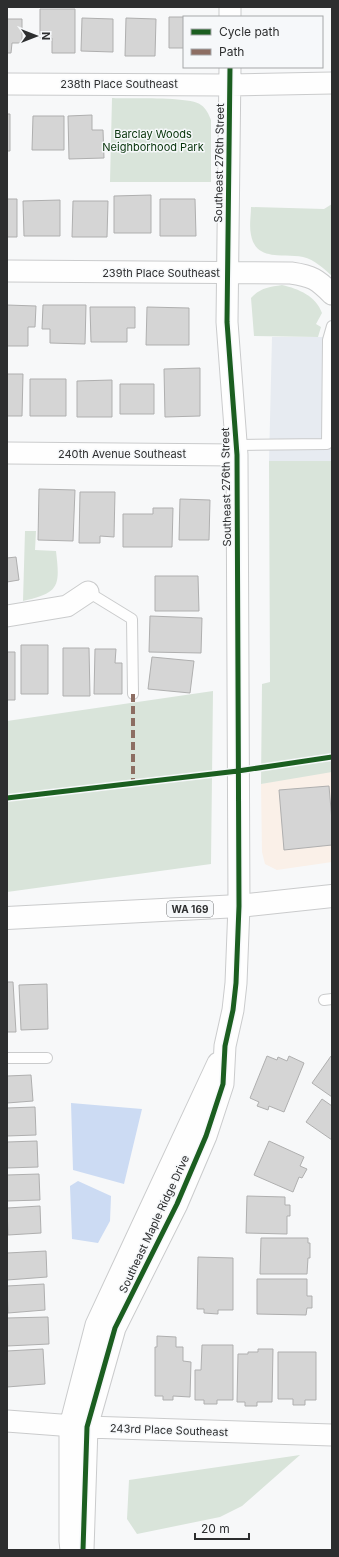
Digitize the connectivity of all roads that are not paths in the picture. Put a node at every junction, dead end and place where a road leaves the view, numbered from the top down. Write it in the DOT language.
graph roads {
  1 [pos="230,76"];
  2 [pos="332,83"];
  3 [pos="7,84"];
  4 [pos="7,272"];
  5 [pos="228,273"];
  6 [pos="332,294"];
  7 [pos="332,326"];
  8 [pos="330,444"];
  9 [pos="237,450"];
  10 [pos="7,453"];
  11 [pos="88,592"];
  12 [pos="7,616"];
  13 [pos="133,694"];
  14 [pos="332,896"];
  15 [pos="239,906"];
  16 [pos="7,918"];
  17 [pos="7,1058"];
  18 [pos="47,1058"];
  19 [pos="7,1421"];
  20 [pos="79,1426"];
  21 [pos="332,1435"];
  22 [pos="71,1550"];
  23 [pos="83,1550"];
  1 -- 2 [label="street, 238th Place Southeast"];
  1 -- 3 [label="street, 238th Place Southeast"];
  1 -- 5 [label="street, Southeast 276th Street"];
  4 -- 5 [label="street, 239th Place Southeast"];
  5 -- 6 [label="street, 239th Place Southeast"];
  5 -- 9 [label="street, Southeast 276th Street"];
  7 -- 8 [label="lane"];
  8 -- 9 [label="lane"];
  9 -- 10 [label="street, 240th Avenue Southeast"];
  9 -- 15 [label="street, Southeast 276th Street"];
  11 -- 12 [label="street"];
  11 -- 13 [label="lane"];
  14 -- 15 [label="main road, WA 169"];
  15 -- 16 [label="main road, WA 169"];
  15 -- 20 [label="street, Southeast Maple Ridge Drive"];
  17 -- 18 [label="lane"];
  19 -- 20 [label="street, 243rd Place Southeast"];
  20 -- 21 [label="street, 243rd Place Southeast"];
  20 -- 22 [label="street, Southeast Maple Ridge Drive"];
  20 -- 23 [label="street, Southeast Maple Ridge Drive"];
}
